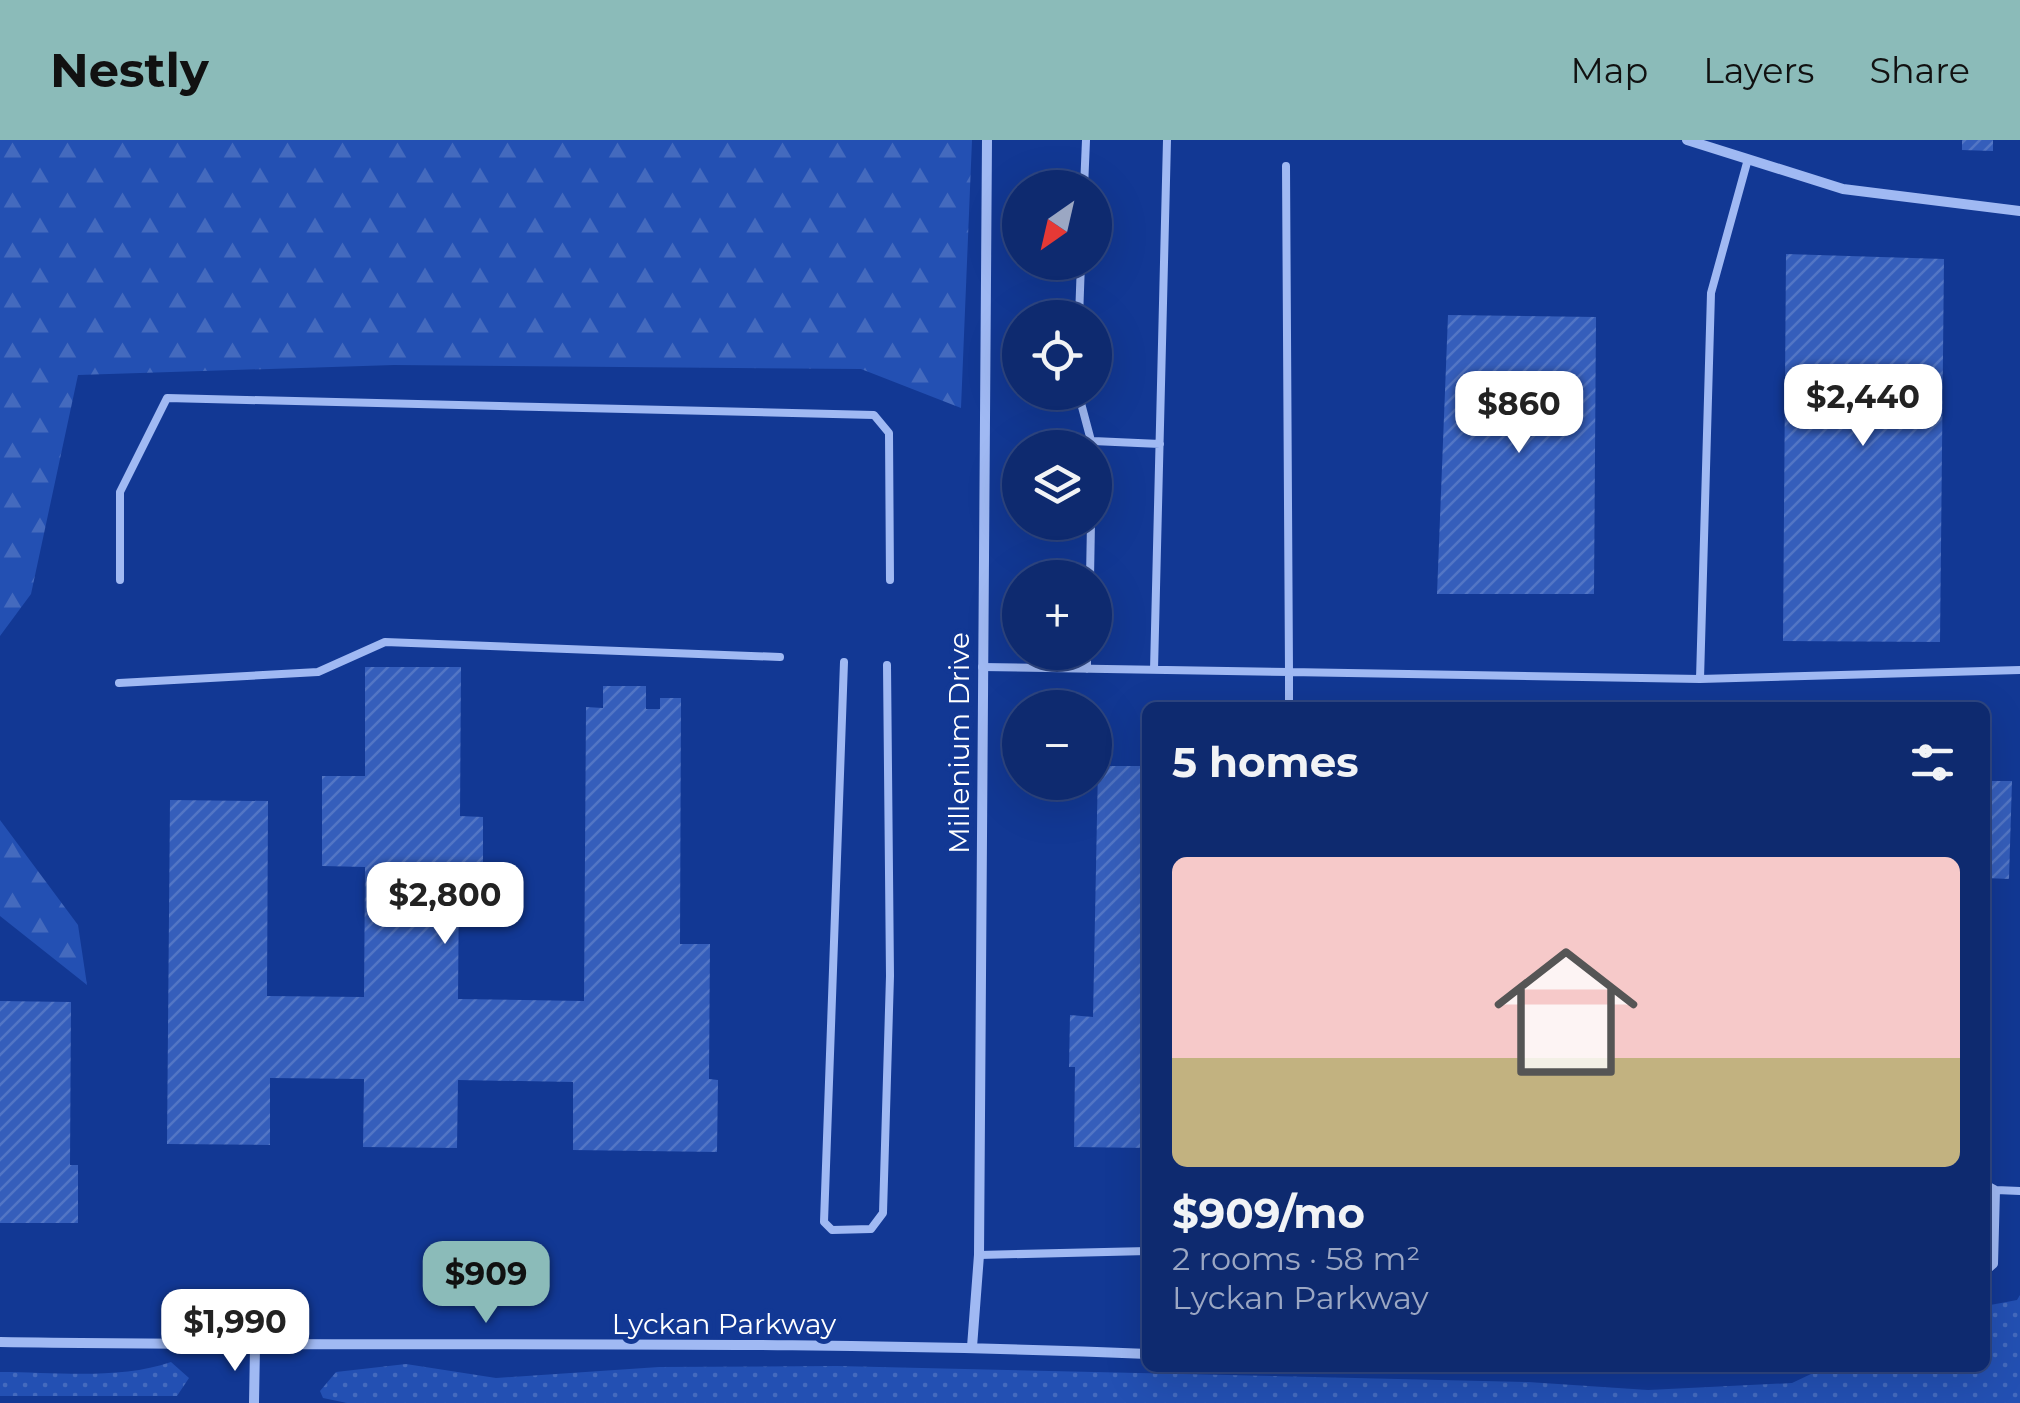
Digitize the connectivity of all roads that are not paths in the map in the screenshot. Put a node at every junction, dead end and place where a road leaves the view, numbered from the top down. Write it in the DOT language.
graph roads {
  1 [pos="988,140"];
  2 [pos="1086,140"];
  3 [pos="1167,140"];
  4 [pos="1687,140"];
  5 [pos="1748,159"];
  6 [pos="1286,166"];
  7 [pos="1085,170"];
  8 [pos="2020,211"];
  9 [pos="1112,444"];
  10 [pos="1160,444"];
  11 [pos="120,580"];
  12 [pos="890,580"];
  13 [pos="780,657"];
  14 [pos="844,662"];
  15 [pos="888,665"];
  16 [pos="982,667"];
  17 [pos="1002,667"];
  18 [pos="1112,669"];
  19 [pos="1154,670"];
  20 [pos="2020,670"];
  21 [pos="1289,672"];
  22 [pos="1700,680"];
  23 [pos="119,683"];
  24 [pos="1289,702"];
  25 [pos="1990,1187"];
  26 [pos="1996,1190"];
  27 [pos="2020,1190"];
  28 [pos="1142,1251"];
  29 [pos="979,1255"];
  30 [pos="1990,1268"];
  31 [pos="0,1342"];
  32 [pos="255,1347"];
  33 [pos="972,1347"];
  34 [pos="1142,1354"];
  35 [pos="254,1403"];
  1 -- 16 [label="street, Millenium Drive"];
  2 -- 7 [label="lane"];
  3 -- 10 [label="lane"];
  4 -- 5 [label="street"];
  5 -- 8 [label="street"];
  5 -- 22 [label="lane"];
  6 -- 21 [label="lane"];
  9 -- 10 [label="lane"];
  10 -- 19 [label="lane"];
  11 -- 12 [label="lane"];
  13 -- 23 [label="lane"];
  14 -- 15 [label="lane"];
  16 -- 17 [label="lane"];
  16 -- 29 [label="street, Millenium Drive"];
  18 -- 19 [label="lane"];
  19 -- 21 [label="lane"];
  20 -- 22 [label="lane"];
  21 -- 22 [label="lane"];
  21 -- 24 [label="lane"];
  25 -- 26 [label="lane"];
  26 -- 27 [label="lane"];
  26 -- 30 [label="lane"];
  28 -- 29 [label="lane"];
  29 -- 33 [label="street, Millenium Drive"];
  31 -- 32 [label="street, Lyckan Parkway"];
  32 -- 33 [label="street, Lyckan Parkway"];
  32 -- 35 [label="street"];
  33 -- 34 [label="street, Lyckan Parkway"];
}
